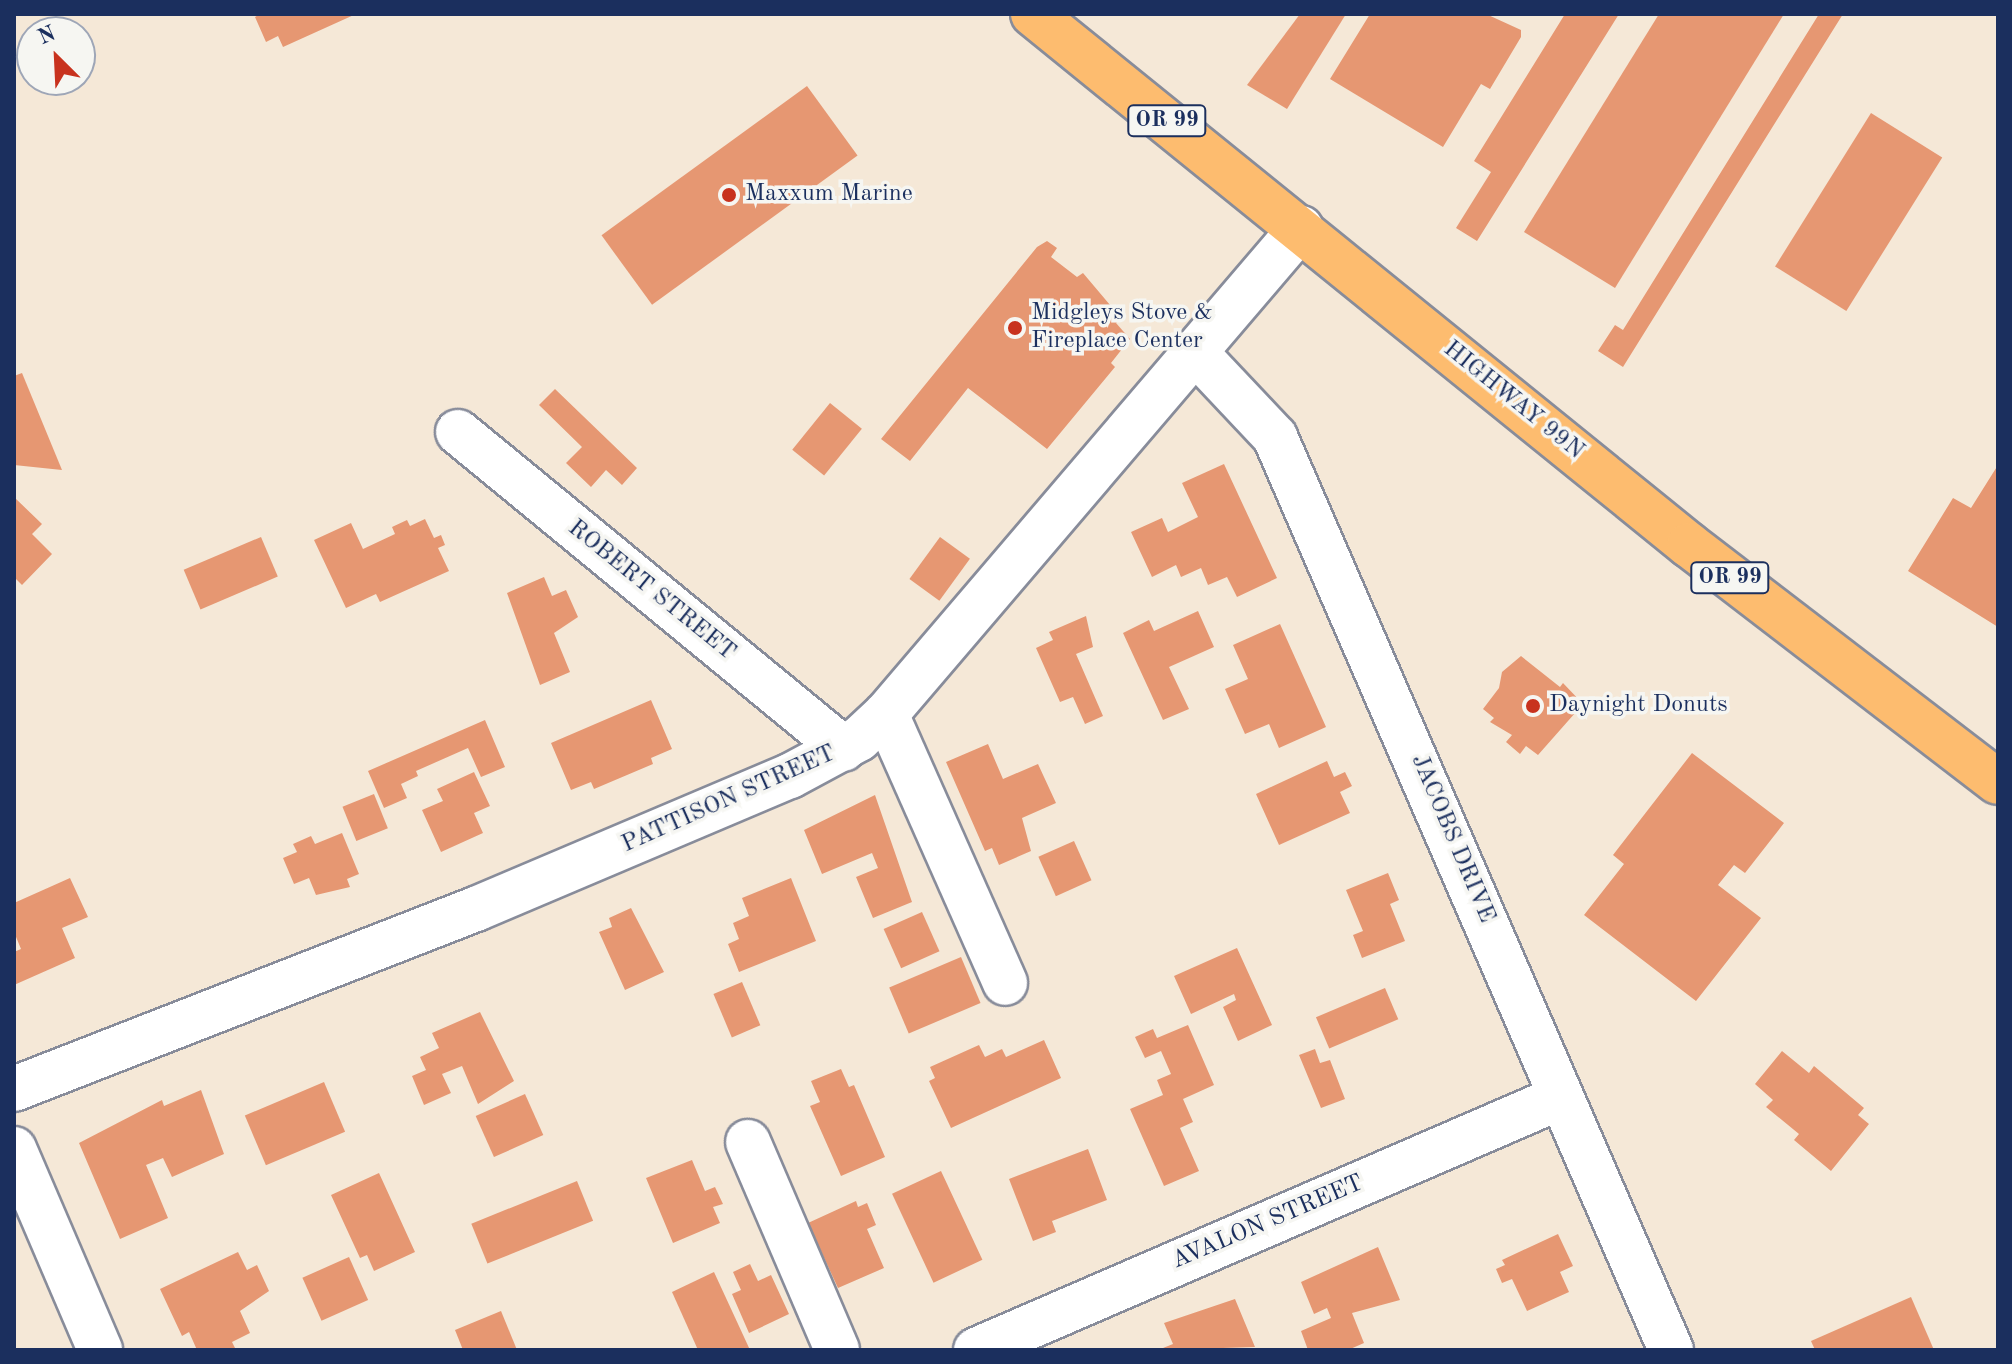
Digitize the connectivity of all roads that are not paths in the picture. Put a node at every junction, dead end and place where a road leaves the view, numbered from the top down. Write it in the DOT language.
graph roads {
  1 [pos="1033,14"];
  2 [pos="1301,228"];
  3 [pos="1195,352"];
  4 [pos="458,432"];
  5 [pos="886,714"];
  6 [pos="844,749"];
  7 [pos="1998,782"];
  8 [pos="1005,983"];
  9 [pos="14,1089"];
  10 [pos="1561,1097"];
  11 [pos="748,1142"];
  12 [pos="14,1149"];
  13 [pos="100,1350"];
  14 [pos="837,1350"];
  15 [pos="976,1350"];
  16 [pos="1671,1350"];
  1 -- 2 [label="main road, HIGHWAY 99N / OR 99"];
  2 -- 3 [label="street, PATTISON STREET"];
  2 -- 7 [label="main road, HIGHWAY 99N / OR 99"];
  3 -- 5 [label="street, PATTISON STREET"];
  3 -- 10 [label="street, JACOBS DRIVE"];
  4 -- 6 [label="street, ROBERT STREET"];
  5 -- 6 [label="street, PATTISON STREET"];
  5 -- 8 [label="street"];
  6 -- 9 [label="street, PATTISON STREET"];
  10 -- 15 [label="street, AVALON STREET"];
  10 -- 16 [label="street, JACOBS DRIVE"];
  11 -- 14 [label="street"];
  12 -- 13 [label="street"];
}
